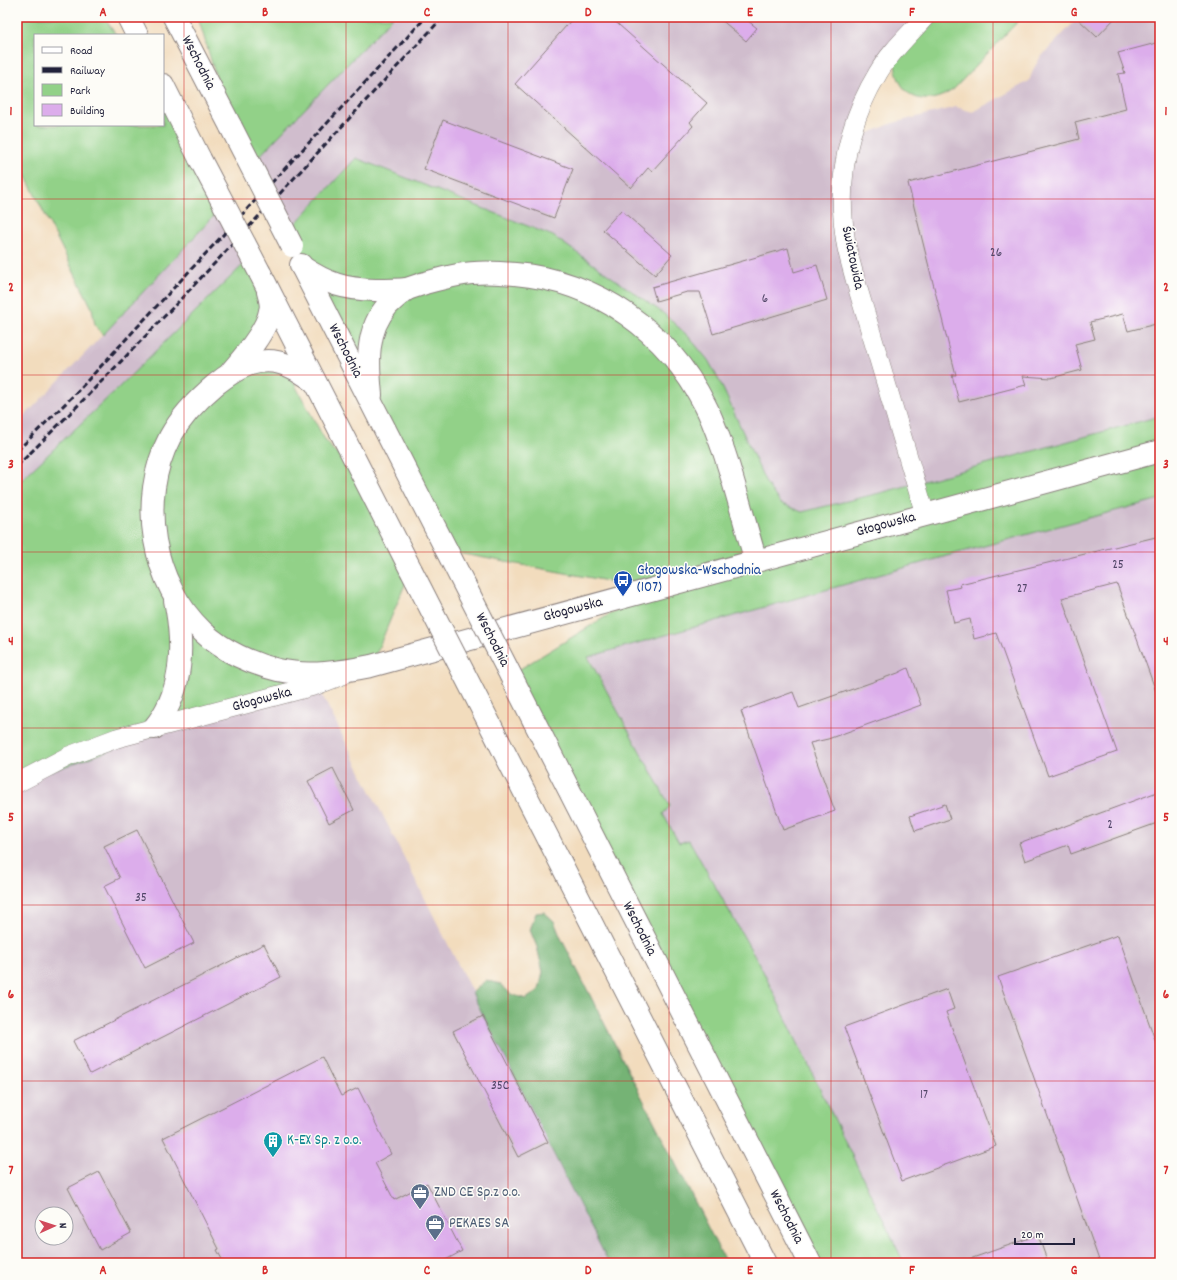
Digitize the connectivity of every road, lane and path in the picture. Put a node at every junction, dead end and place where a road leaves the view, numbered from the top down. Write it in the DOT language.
graph roads {
  1 [pos="128,17"];
  2 [pos="174,17"];
  3 [pos="925,17"];
  4 [pos="137,34"];
  5 [pos="164,87"];
  6 [pos="302,267"];
  7 [pos="264,280"];
  8 [pos="407,288"];
  9 [pos="230,373"];
  10 [pos="315,382"];
  11 [pos="372,406"];
  12 [pos="1160,451"];
  13 [pos="925,514"];
  14 [pos="756,561"];
  15 [pos="173,593"];
  16 [pos="371,666"];
  17 [pos="154,728"];
  18 [pos="17,783"];
  19 [pos="765,1263"];
  20 [pos="810,1263"];
  1 -- 4 [label="street"];
  2 -- 6 [label="street, Wschodnia, bridge"];
  3 -- 13 [label="street, Światowida"];
  5 -- 7 [label="street, bridge"];
  6 -- 8 [label="street"];
  6 -- 11 [label="street, Wschodnia"];
  7 -- 9 [label="street"];
  7 -- 10 [label="street"];
  8 -- 11 [label="street"];
  8 -- 14 [label="street"];
  9 -- 10 [label="street"];
  9 -- 15 [label="street"];
  10 -- 19 [label="street, bridge"];
  11 -- 20 [label="street, Wschodnia, bridge"];
  12 -- 13 [label="street, Głogowska"];
  13 -- 14 [label="street, Głogowska"];
  14 -- 16 [label="street, Głogowska"];
  15 -- 16 [label="street"];
  15 -- 17 [label="street"];
  16 -- 17 [label="street, Głogowska"];
  17 -- 18 [label="street, Głogowska"];
}
